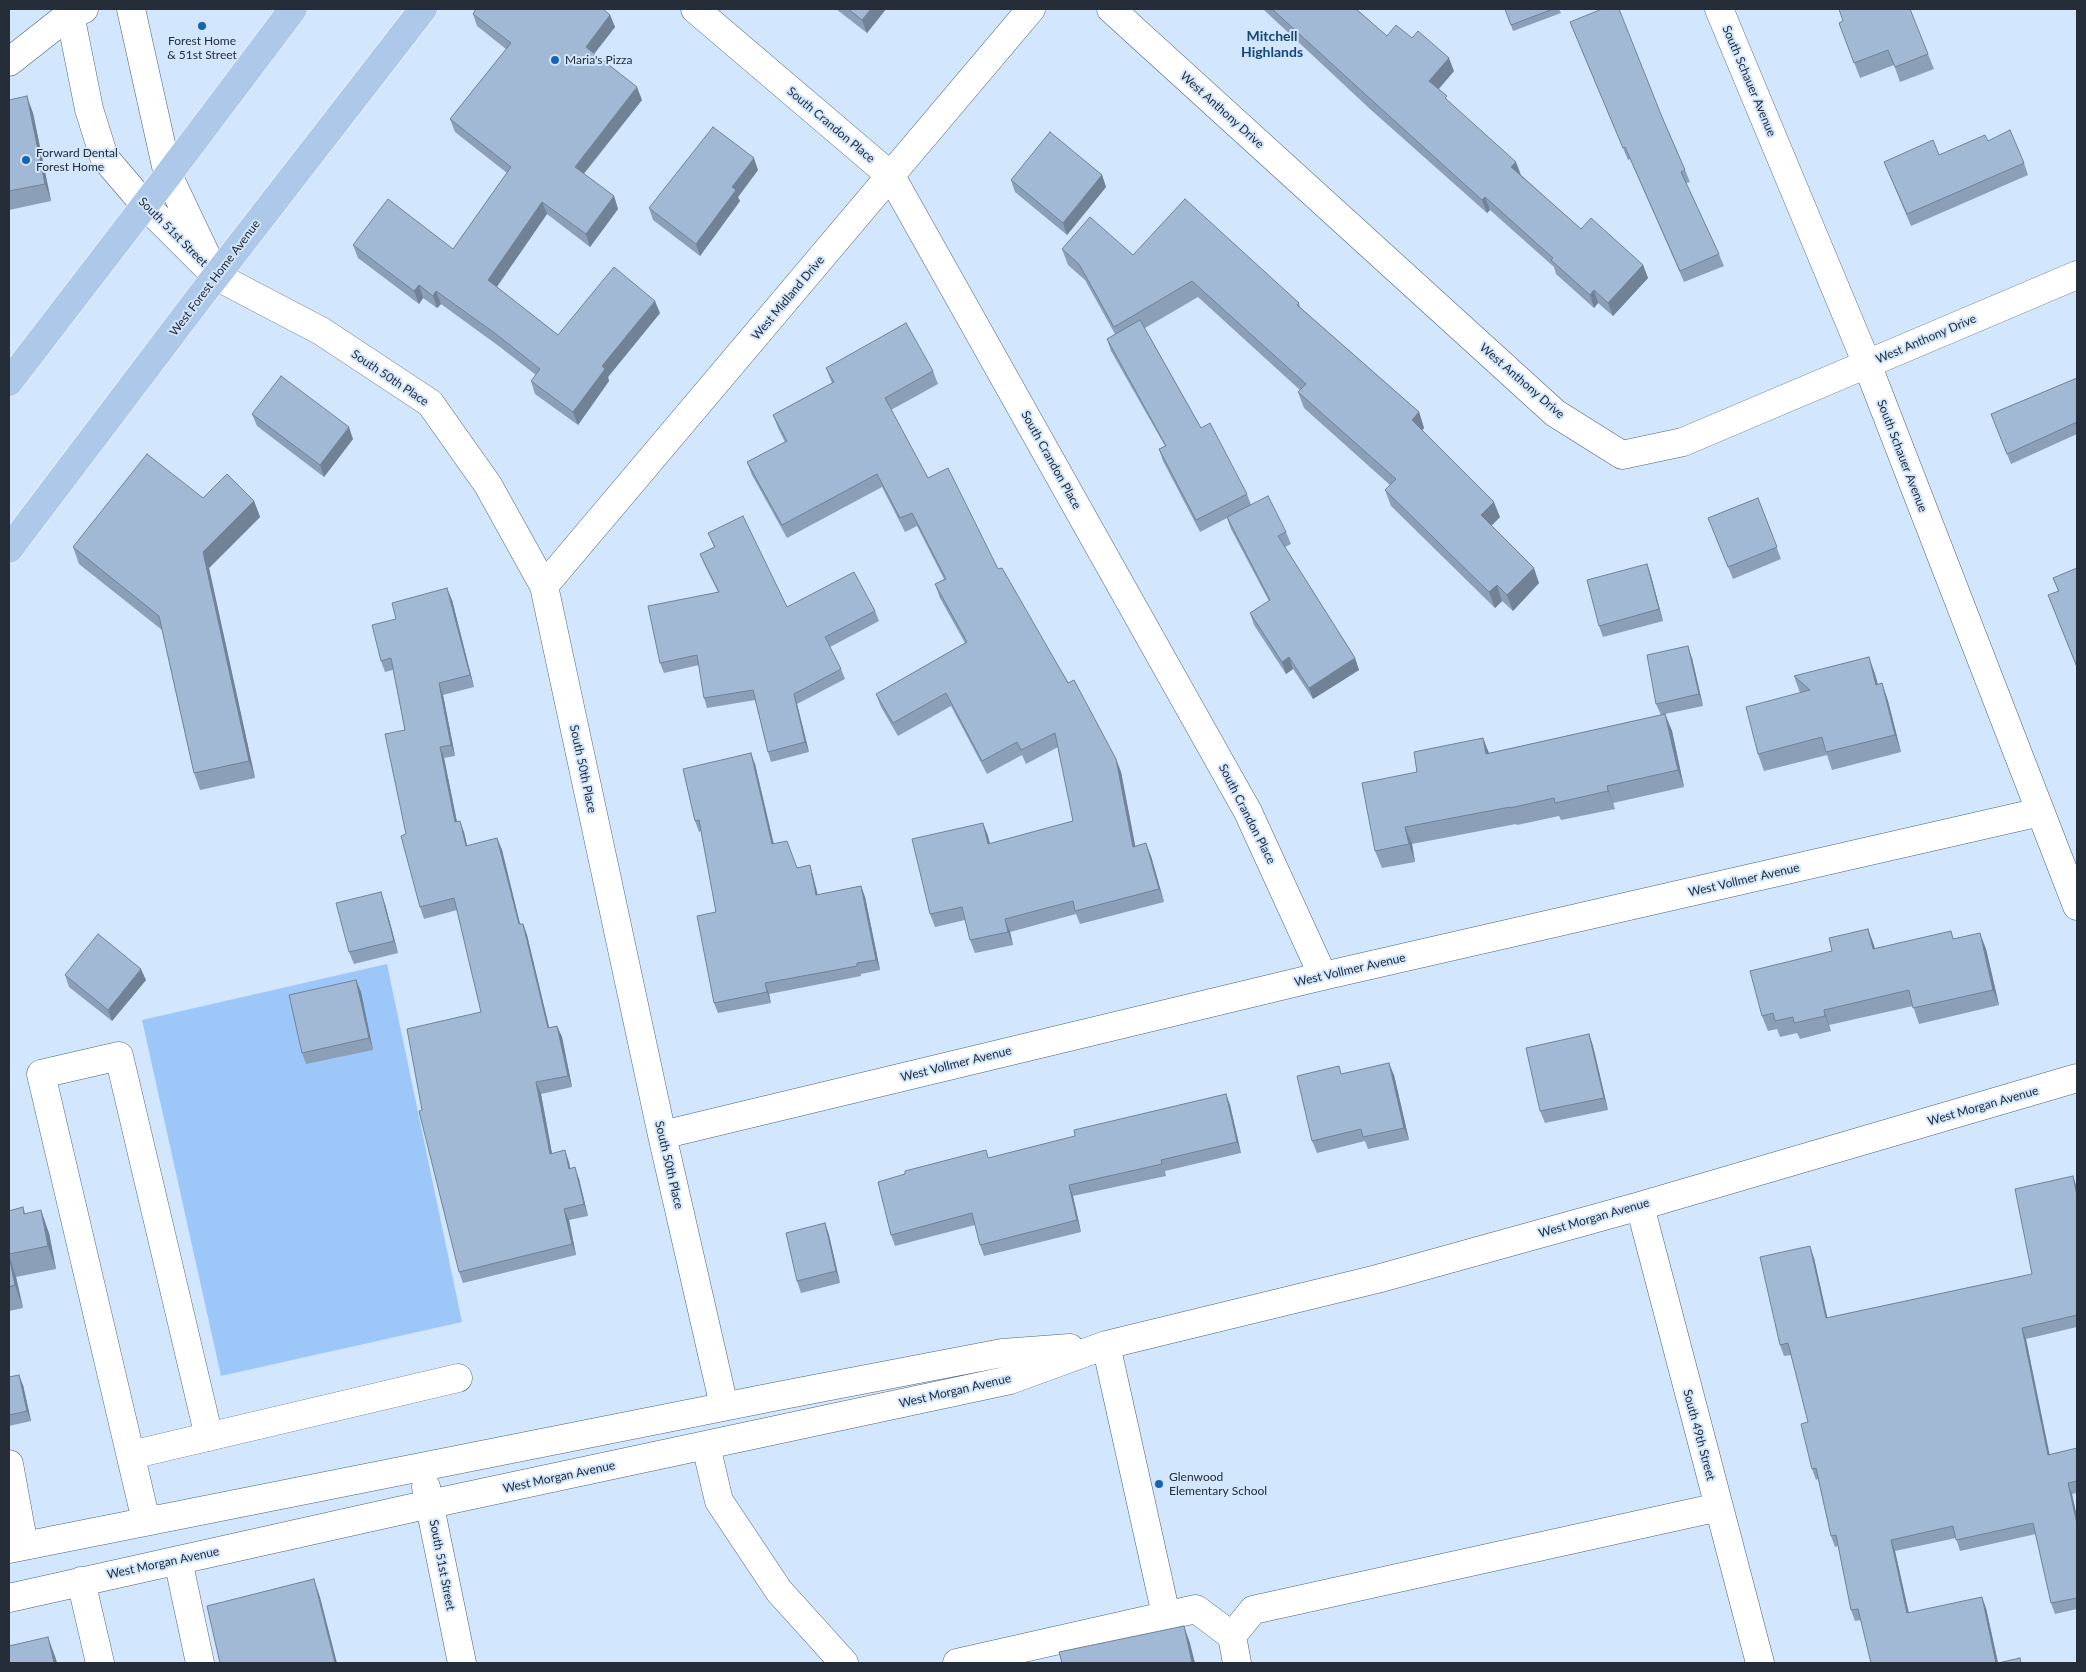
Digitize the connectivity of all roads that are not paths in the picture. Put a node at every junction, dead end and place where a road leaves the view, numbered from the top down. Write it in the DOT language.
graph roads {
  1 [pos="130,9"];
  2 [pos="293,9"];
  3 [pos="424,9"];
  4 [pos="695,9"];
  5 [pos="1031,9"];
  6 [pos="1112,9"];
  7 [pos="1719,9"];
  8 [pos="74,10"];
  9 [pos="9,62"];
  10 [pos="168,175"];
  11 [pos="892,176"];
  12 [pos="144,204"];
  13 [pos="2077,275"];
  14 [pos="216,276"];
  15 [pos="1867,364"];
  16 [pos="9,382"];
  17 [pos="13,535"];
  18 [pos="544,586"];
  19 [pos="2040,812"];
  20 [pos="2077,906"];
  21 [pos="1323,976"];
  22 [pos="2077,1078"];
  23 [pos="662,1135"];
  24 [pos="1640,1206"];
  25 [pos="1106,1345"];
  26 [pos="458,1378"];
  27 [pos="724,1406"];
  28 [pos="209,1436"];
  29 [pos="706,1446"];
  30 [pos="131,1455"];
  31 [pos="9,1464"];
  32 [pos="422,1466"];
  33 [pos="430,1504"];
  34 [pos="1718,1508"];
  35 [pos="146,1522"];
  36 [pos="16,1548"];
  37 [pos="178,1560"];
  38 [pos="82,1581"];
  39 [pos="9,1598"];
  40 [pos="1166,1615"];
  41 [pos="1232,1636"];
  42 [pos="100,1663"];
  43 [pos="200,1663"];
  44 [pos="462,1663"];
  45 [pos="844,1663"];
  46 [pos="957,1663"];
  47 [pos="1237,1663"];
  48 [pos="1760,1663"];
  1 -- 10 [label="street, South 51st Street"];
  2 -- 10 [label="main road"];
  3 -- 14 [label="main road, West Forest Home Avenue"];
  4 -- 11 [label="street, South Crandon Place"];
  5 -- 11 [label="street, West Midland Drive"];
  6 -- 15 [label="street, West Anthony Drive"];
  7 -- 15 [label="street, South Schauer Avenue"];
  8 -- 9 [label="street"];
  8 -- 12 [label="street, South 51st Street"];
  10 -- 12 [label="main road"];
  10 -- 14 [label="street, South 51st Street"];
  11 -- 18 [label="street, West Midland Drive"];
  11 -- 21 [label="street, South Crandon Place"];
  12 -- 14 [label="street, South 51st Street"];
  12 -- 16 [label="main road"];
  13 -- 15 [label="street, West Anthony Drive"];
  14 -- 17 [label="main road, West Forest Home Avenue"];
  14 -- 18 [label="street, South 50th Place"];
  15 -- 19 [label="street, South Schauer Avenue"];
  18 -- 23 [label="street, South 50th Place"];
  19 -- 20 [label="street, South Schauer Avenue"];
  19 -- 21 [label="street, West Vollmer Avenue"];
  21 -- 23 [label="street, West Vollmer Avenue"];
  22 -- 24 [label="street, West Morgan Avenue"];
  23 -- 27 [label="street, South 50th Place"];
  24 -- 25 [label="street, West Morgan Avenue"];
  24 -- 34 [label="street, South 49th Street"];
  25 -- 27 [label="street, West Morgan Avenue"];
  25 -- 29 [label="street, West Morgan Avenue"];
  25 -- 40 [label="street"];
  26 -- 28 [label="street"];
  27 -- 32 [label="street, West Morgan Avenue"];
  28 -- 30 [label="street"];
  28 -- 30 [label="street"];
  29 -- 33 [label="street, West Morgan Avenue"];
  29 -- 45 [label="street"];
  30 -- 35 [label="street"];
  31 -- 36 [label="street"];
  32 -- 33 [label="street, South 51st Street"];
  32 -- 35 [label="street, West Morgan Avenue"];
  33 -- 37 [label="street, West Morgan Avenue"];
  33 -- 44 [label="street, South 51st Street"];
  34 -- 41 [label="street"];
  34 -- 48 [label="street, South 49th Street"];
  35 -- 36 [label="street, West Morgan Avenue"];
  37 -- 38 [label="street, West Morgan Avenue"];
  37 -- 43 [label="street"];
  38 -- 39 [label="street, West Morgan Avenue"];
  38 -- 42 [label="street"];
  40 -- 41 [label="street"];
  40 -- 46 [label="street"];
  41 -- 47 [label="street"];
}
